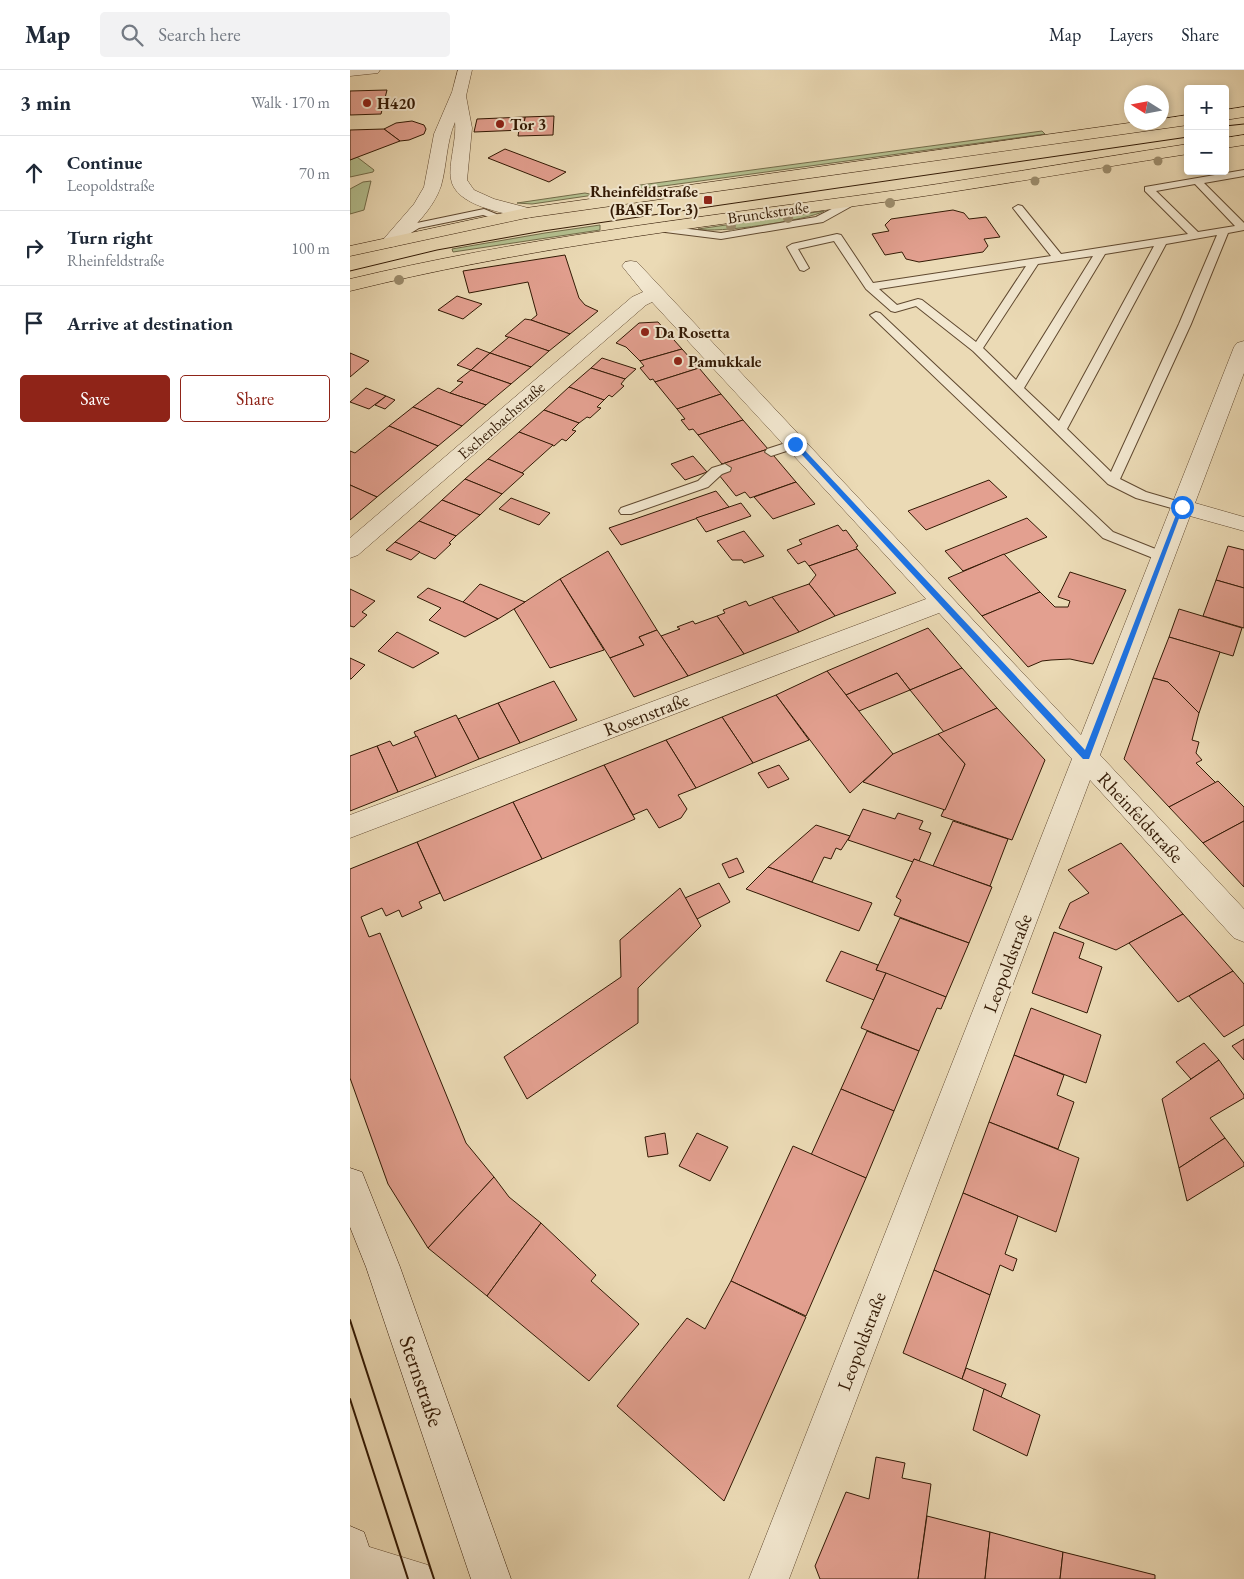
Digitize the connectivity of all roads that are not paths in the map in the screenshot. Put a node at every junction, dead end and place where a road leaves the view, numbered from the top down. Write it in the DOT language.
graph roads {
  1 [pos="373,70"];
  2 [pos="465,70"];
  3 [pos="350,71"];
  4 [pos="460,92"];
  5 [pos="1244,112"];
  6 [pos="1229,114"];
  7 [pos="1184,121"];
  8 [pos="1244,140"];
  9 [pos="1229,142"];
  10 [pos="1184,150"];
  11 [pos="1244,174"];
  12 [pos="1197,181"];
  13 [pos="1018,208"];
  14 [pos="526,213"];
  15 [pos="1243,227"];
  16 [pos="1224,231"];
  17 [pos="1196,236"];
  18 [pos="390,242"];
  19 [pos="1162,242"];
  20 [pos="1102,250"];
  21 [pos="350,252"];
  22 [pos="1058,258"];
  23 [pos="1034,262"];
  24 [pos="631,266"];
  25 [pos="804,268"];
  26 [pos="350,285"];
  27 [pos="870,287"];
  28 [pos="655,294"];
  29 [pos="896,309"];
  30 [pos="1244,347"];
  31 [pos="977,349"];
  32 [pos="1018,389"];
  33 [pos="1061,428"];
  34 [pos="795,444"];
  35 [pos="771,452"];
  36 [pos="725,468"];
  37 [pos="1113,481"];
  38 [pos="1182,507"];
  39 [pos="626,511"];
  40 [pos="1244,524"];
  41 [pos="350,550"];
  42 [pos="1163,558"];
  43 [pos="943,602"];
  44 [pos="1086,757"];
  45 [pos="350,827"];
  46 [pos="1244,929"];
  47 [pos="350,1184"];
  48 [pos="354,1562"];
  49 [pos="414,1579"];
  50 [pos="491,1579"];
  51 [pos="769,1579"];
  1 -- 3 [label="street"];
  2 -- 4 [label="street"];
  4 -- 14 [label="street"];
  4 -- 18 [label="street"];
  5 -- 6 [label="main road"];
  7 -- 14 [label="main road, Brunckstraße"];
  8 -- 9 [label="main road"];
  10 -- 26 [label="main road, Brunckstraße"];
  11 -- 12 [label="lane"];
  12 -- 15 [label="lane"];
  12 -- 17 [label="lane"];
  13 -- 22 [label="lane"];
  14 -- 18 [label="main road, Brunckstraße"];
  15 -- 16 [label="lane"];
  16 -- 17 [label="lane"];
  16 -- 37 [label="lane"];
  17 -- 19 [label="lane"];
  18 -- 21 [label="main road, Brunckstraße"];
  19 -- 20 [label="lane"];
  19 -- 33 [label="lane"];
  20 -- 22 [label="lane"];
  20 -- 32 [label="lane"];
  22 -- 23 [label="lane"];
  23 -- 27 [label="lane"];
  23 -- 31 [label="lane"];
  24 -- 28 [label="street, Rheinfeldstraße"];
  25 -- 27 [label="lane"];
  27 -- 29 [label="lane"];
  28 -- 34 [label="street, Rheinfeldstraße"];
  28 -- 41 [label="street, Eschenbachstraße"];
  29 -- 31 [label="lane"];
  29 -- 42 [label="lane"];
  30 -- 38 [label="street, Leopoldstraße"];
  31 -- 32 [label="lane"];
  32 -- 33 [label="lane"];
  33 -- 37 [label="lane"];
  34 -- 35 [label="lane"];
  34 -- 43 [label="street, Rheinfeldstraße"];
  36 -- 39 [label="lane"];
  37 -- 38 [label="lane"];
  38 -- 40 [label="street"];
  38 -- 42 [label="street, Leopoldstraße"];
  42 -- 44 [label="street, Leopoldstraße"];
  43 -- 44 [label="street, Rheinfeldstraße"];
  43 -- 45 [label="street, Rosenstraße"];
  44 -- 46 [label="street, Rheinfeldstraße"];
  44 -- 51 [label="street, Leopoldstraße"];
  47 -- 50 [label="street, Sternstraße"];
  48 -- 49 [label="street"];
}
